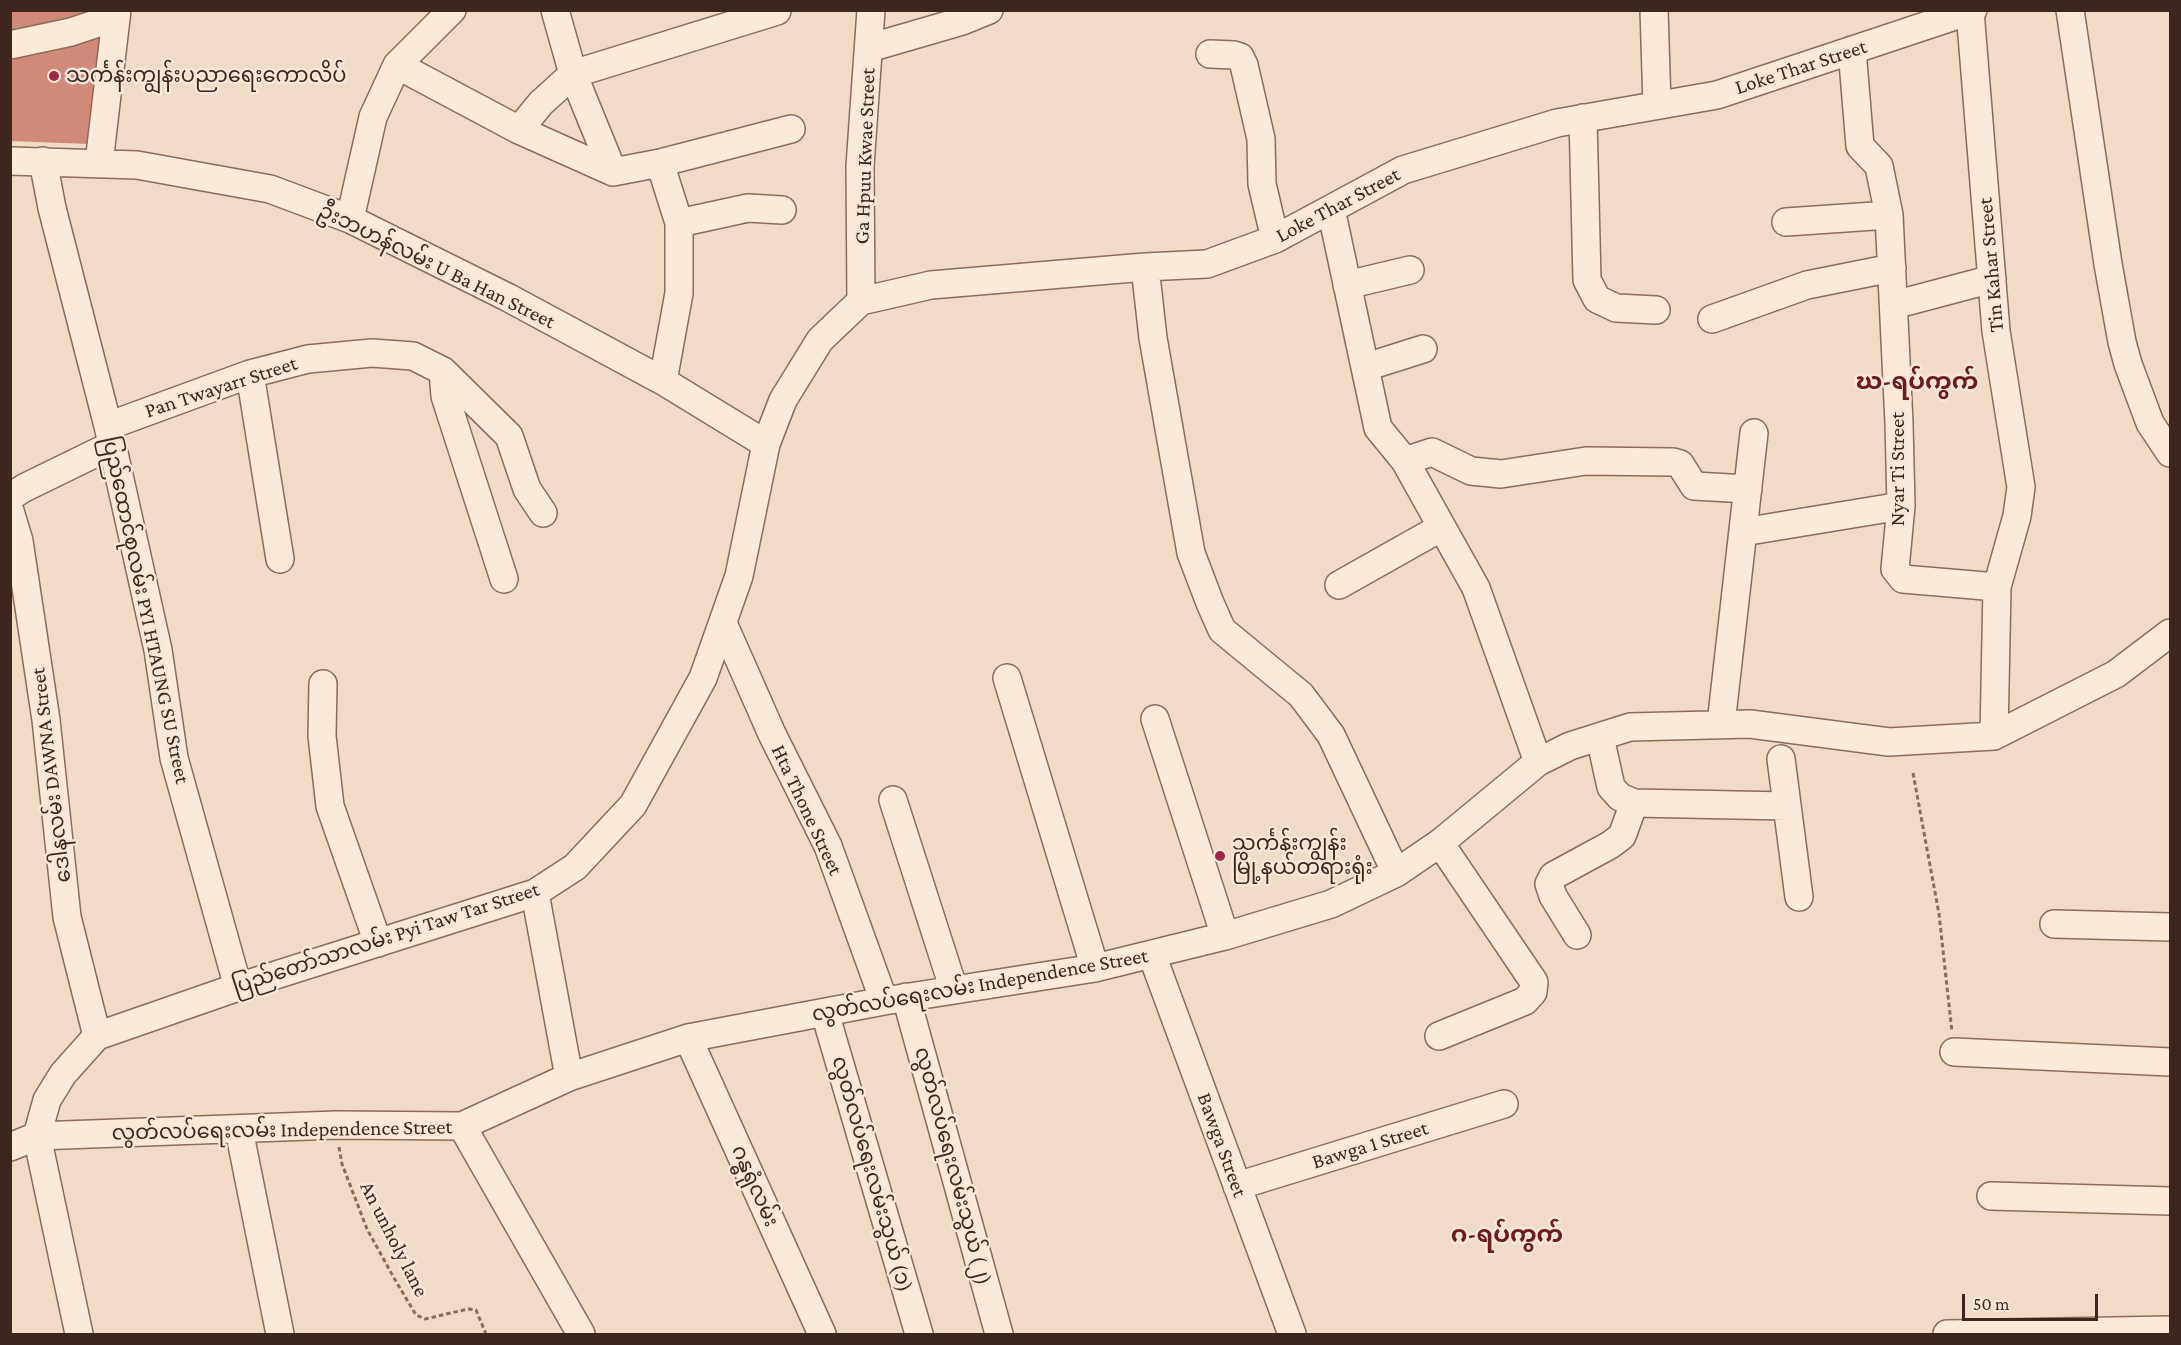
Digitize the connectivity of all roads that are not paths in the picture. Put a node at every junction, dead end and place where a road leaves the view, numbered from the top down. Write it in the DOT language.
graph roads {
  1 [pos="452,10"];
  2 [pos="555,10"];
  3 [pos="871,10"];
  4 [pos="989,10"];
  5 [pos="1654,10"];
  6 [pos="2070,10"];
  7 [pos="777,11"];
  8 [pos="1972,11"];
  9 [pos="116,14"];
  10 [pos="10,45"];
  11 [pos="869,48"];
  12 [pos="1852,50"];
  13 [pos="1210,54"];
  14 [pos="397,65"];
  15 [pos="573,74"];
  16 [pos="1657,105"];
  17 [pos="1583,118"];
  18 [pos="791,129"];
  19 [pos="519,130"];
  20 [pos="10,161"];
  21 [pos="43,161"];
  22 [pos="99,163"];
  23 [pos="660,163"];
  24 [pos="614,172"];
  25 [pos="1330,209"];
  26 [pos="782,210"];
  27 [pos="1889,215"];
  28 [pos="350,219"];
  29 [pos="1786,222"];
  30 [pos="679,223"];
  31 [pos="1275,238"];
  32 [pos="1145,267"];
  33 [pos="1892,268"];
  34 [pos="1410,270"];
  35 [pos="1992,279"];
  36 [pos="1347,285"];
  37 [pos="861,301"];
  38 [pos="1894,305"];
  39 [pos="1656,310"];
  40 [pos="1712,319"];
  41 [pos="1423,349"];
  42 [pos="1365,367"];
  43 [pos="443,371"];
  44 [pos="250,374"];
  45 [pos="663,381"];
  46 [pos="1754,433"];
  47 [pos="110,436"];
  48 [pos="766,444"];
  49 [pos="2170,453"];
  50 [pos="1405,461"];
  51 [pos="1748,489"];
  52 [pos="10,497"];
  53 [pos="1901,506"];
  54 [pos="10,512"];
  55 [pos="543,513"];
  56 [pos="1442,527"];
  57 [pos="1743,532"];
  58 [pos="280,559"];
  59 [pos="504,579"];
  60 [pos="1340,585"];
  61 [pos="1997,587"];
  62 [pos="723,623"];
  63 [pos="2170,633"];
  64 [pos="1007,678"];
  65 [pos="322,684"];
  66 [pos="1155,719"];
  67 [pos="1721,724"];
  68 [pos="1994,736"];
  69 [pos="1600,737"];
  70 [pos="1781,759"];
  71 [pos="1538,762"];
  72 [pos="893,800"];
  73 [pos="1634,803"];
  74 [pos="1787,806"];
  75 [pos="1440,843"];
  76 [pos="1396,873"];
  77 [pos="535,893"];
  78 [pos="1799,897"];
  79 [pos="2054,924"];
  80 [pos="2170,927"];
  81 [pos="1577,935"];
  82 [pos="1225,936"];
  83 [pos="378,943"];
  84 [pos="1152,955"];
  85 [pos="1095,969"];
  86 [pos="237,987"];
  87 [pos="954,990"];
  88 [pos="895,999"];
  89 [pos="825,1012"];
  90 [pos="97,1036"];
  91 [pos="1439,1036"];
  92 [pos="688,1038"];
  93 [pos="1954,1052"];
  94 [pos="2170,1062"];
  95 [pos="569,1077"];
  96 [pos="1504,1104"];
  97 [pos="462,1126"];
  98 [pos="239,1130"];
  99 [pos="37,1136"];
  100 [pos="10,1147"];
  101 [pos="1237,1186"];
  102 [pos="1991,1196"];
  103 [pos="2170,1201"];
  104 [pos="2170,1330"];
  105 [pos="2098,1333"];
  106 [pos="1947,1334"];
  107 [pos="79,1335"];
  108 [pos="280,1335"];
  109 [pos="581,1335"];
  110 [pos="822,1335"];
  111 [pos="919,1335"];
  112 [pos="999,1335"];
  113 [pos="1292,1335"];
  1 -- 14 [label="street"];
  2 -- 15 [label="street"];
  3 -- 11 [label="street, Ga Hpuu Kwae Street"];
  4 -- 11 [label="street"];
  5 -- 16 [label="street"];
  6 -- 49 [label="street"];
  7 -- 15 [label="street"];
  8 -- 12 [label="street, Loke Thar Street"];
  8 -- 35 [label="street, Tin Kahar Street"];
  9 -- 10 [label="street"];
  9 -- 22 [label="street"];
  11 -- 37 [label="street, Ga Hpuu Kwae Street"];
  12 -- 16 [label="street, Loke Thar Street"];
  12 -- 27 [label="street, Nyar Ti Street"];
  13 -- 31 [label="street"];
  14 -- 19 [label="street"];
  14 -- 28 [label="street"];
  15 -- 19 [label="street"];
  15 -- 24 [label="street"];
  16 -- 17 [label="street, Loke Thar Street"];
  17 -- 25 [label="street, Loke Thar Street"];
  17 -- 39 [label="street"];
  18 -- 23 [label="street"];
  19 -- 24 [label="street"];
  20 -- 21 [label="street, ဦးဘဟန်လမ်း U Ba Han Street"];
  21 -- 22 [label="street, ဦးဘဟန်လမ်း U Ba Han Street"];
  21 -- 47 [label="street, ပြည်ထောင်စုလမ်း PYI HTAUNG SU Street"];
  22 -- 28 [label="street, ဦးဘဟန်လမ်း U Ba Han Street"];
  23 -- 24 [label="street"];
  23 -- 30 [label="street"];
  25 -- 31 [label="street, Loke Thar Street"];
  25 -- 36 [label="street"];
  26 -- 30 [label="street"];
  27 -- 29 [label="street"];
  27 -- 33 [label="street, Nyar Ti Street"];
  28 -- 45 [label="street, ဦးဘဟန်လမ်း U Ba Han Street"];
  30 -- 45 [label="street"];
  31 -- 32 [label="street, Loke Thar Street"];
  32 -- 37 [label="street, Loke Thar Street"];
  32 -- 76 [label="street"];
  33 -- 38 [label="street, Nyar Ti Street"];
  33 -- 40 [label="street"];
  34 -- 36 [label="street"];
  35 -- 38 [label="street"];
  35 -- 61 [label="street, Tin Kahar Street"];
  36 -- 42 [label="street"];
  37 -- 48 [label="street"];
  38 -- 53 [label="street, Nyar Ti Street"];
  41 -- 42 [label="street"];
  42 -- 50 [label="street"];
  43 -- 44 [label="street, Pan Twayarr Street"];
  43 -- 55 [label="street, Pan Twayarr Street"];
  43 -- 59 [label="street"];
  44 -- 47 [label="street, Pan Twayarr Street"];
  44 -- 58 [label="street"];
  45 -- 48 [label="street, ဦးဘဟန်လမ်း U Ba Han Street"];
  46 -- 51 [label="street"];
  47 -- 52 [label="street, Pan Twayarr Street"];
  47 -- 86 [label="street, ပြည်ထောင်စုလမ်း PYI HTAUNG SU Street"];
  48 -- 62 [label="street, ပြည်တော်သာလမ်း Pyi Taw Tar Street"];
  50 -- 51 [label="street"];
  50 -- 56 [label="street"];
  51 -- 57 [label="street"];
  53 -- 57 [label="street"];
  53 -- 61 [label="street, Nyar Ti Street"];
  54 -- 90 [label="street, ဒေါနလမ်း DAWNA Street"];
  56 -- 60 [label="street"];
  56 -- 71 [label="street"];
  57 -- 67 [label="street"];
  61 -- 68 [label="street"];
  62 -- 77 [label="street, ပြည်တော်သာလမ်း Pyi Taw Tar Street"];
  62 -- 88 [label="street, Hta Thone Street"];
  63 -- 68 [label="street, လွတ်လပ်ရေးလမ်း Independence Street"];
  64 -- 85 [label="street"];
  65 -- 83 [label="street"];
  66 -- 82 [label="street"];
  67 -- 68 [label="street, လွတ်လပ်ရေးလမ်း Independence Street"];
  67 -- 69 [label="street, လွတ်လပ်ရေးလမ်း Independence Street"];
  69 -- 71 [label="street, လွတ်လပ်ရေးလမ်း Independence Street"];
  69 -- 73 [label="street"];
  70 -- 74 [label="street"];
  71 -- 75 [label="street, လွတ်လပ်ရေးလမ်း Independence Street"];
  72 -- 87 [label="street"];
  73 -- 74 [label="street"];
  73 -- 81 [label="street"];
  74 -- 78 [label="street"];
  75 -- 76 [label="street, လွတ်လပ်ရေးလမ်း Independence Street"];
  75 -- 91 [label="street"];
  76 -- 82 [label="street, လွတ်လပ်ရေးလမ်း Independence Street"];
  77 -- 83 [label="street, ပြည်တော်သာလမ်း Pyi Taw Tar Street"];
  77 -- 95 [label="street"];
  79 -- 80 [label="street"];
  82 -- 84 [label="street, လွတ်လပ်ရေးလမ်း Independence Street"];
  83 -- 86 [label="street, ပြည်တော်သာလမ်း Pyi Taw Tar Street"];
  84 -- 85 [label="street, လွတ်လပ်ရေးလမ်း Independence Street"];
  84 -- 101 [label="street, Bawga Street"];
  85 -- 87 [label="street, လွတ်လပ်ရေးလမ်း Independence Street"];
  86 -- 90 [label="street, ပြည်တော်သာလမ်း Pyi Taw Tar Street"];
  87 -- 88 [label="street, လွတ်လပ်ရေးလမ်း Independence Street"];
  88 -- 89 [label="street, လွတ်လပ်ရေးလမ်း Independence Street"];
  88 -- 112 [label="street, လွတ်လပ်ရေးလမ်းသွယ် (၂)"];
  89 -- 92 [label="street, လွတ်လပ်ရေးလမ်း Independence Street"];
  89 -- 111 [label="street, လွတ်လပ်ရေးလမ်းသွယ် (၁)"];
  90 -- 99 [label="street, ပြည်တော်သာလမ်း Pyi Taw Tar Street"];
  92 -- 95 [label="street, လွတ်လပ်ရေးလမ်း Independence Street"];
  92 -- 110 [label="street, ဂန္ဓရုံလမ်း"];
  93 -- 94 [label="street"];
  95 -- 97 [label="street, လွတ်လပ်ရေးလမ်း Independence Street"];
  96 -- 101 [label="street, Bawga 1 Street"];
  97 -- 98 [label="street, လွတ်လပ်ရေးလမ်း Independence Street"];
  97 -- 109 [label="street"];
  98 -- 99 [label="street, လွတ်လပ်ရေးလမ်း Independence Street"];
  98 -- 108 [label="street"];
  99 -- 100 [label="street, လွတ်လပ်ရေးလမ်း Independence Street"];
  99 -- 107 [label="street"];
  101 -- 113 [label="street, Bawga Street"];
  102 -- 103 [label="street"];
  104 -- 105 [label="street"];
  105 -- 106 [label="street"];
}
